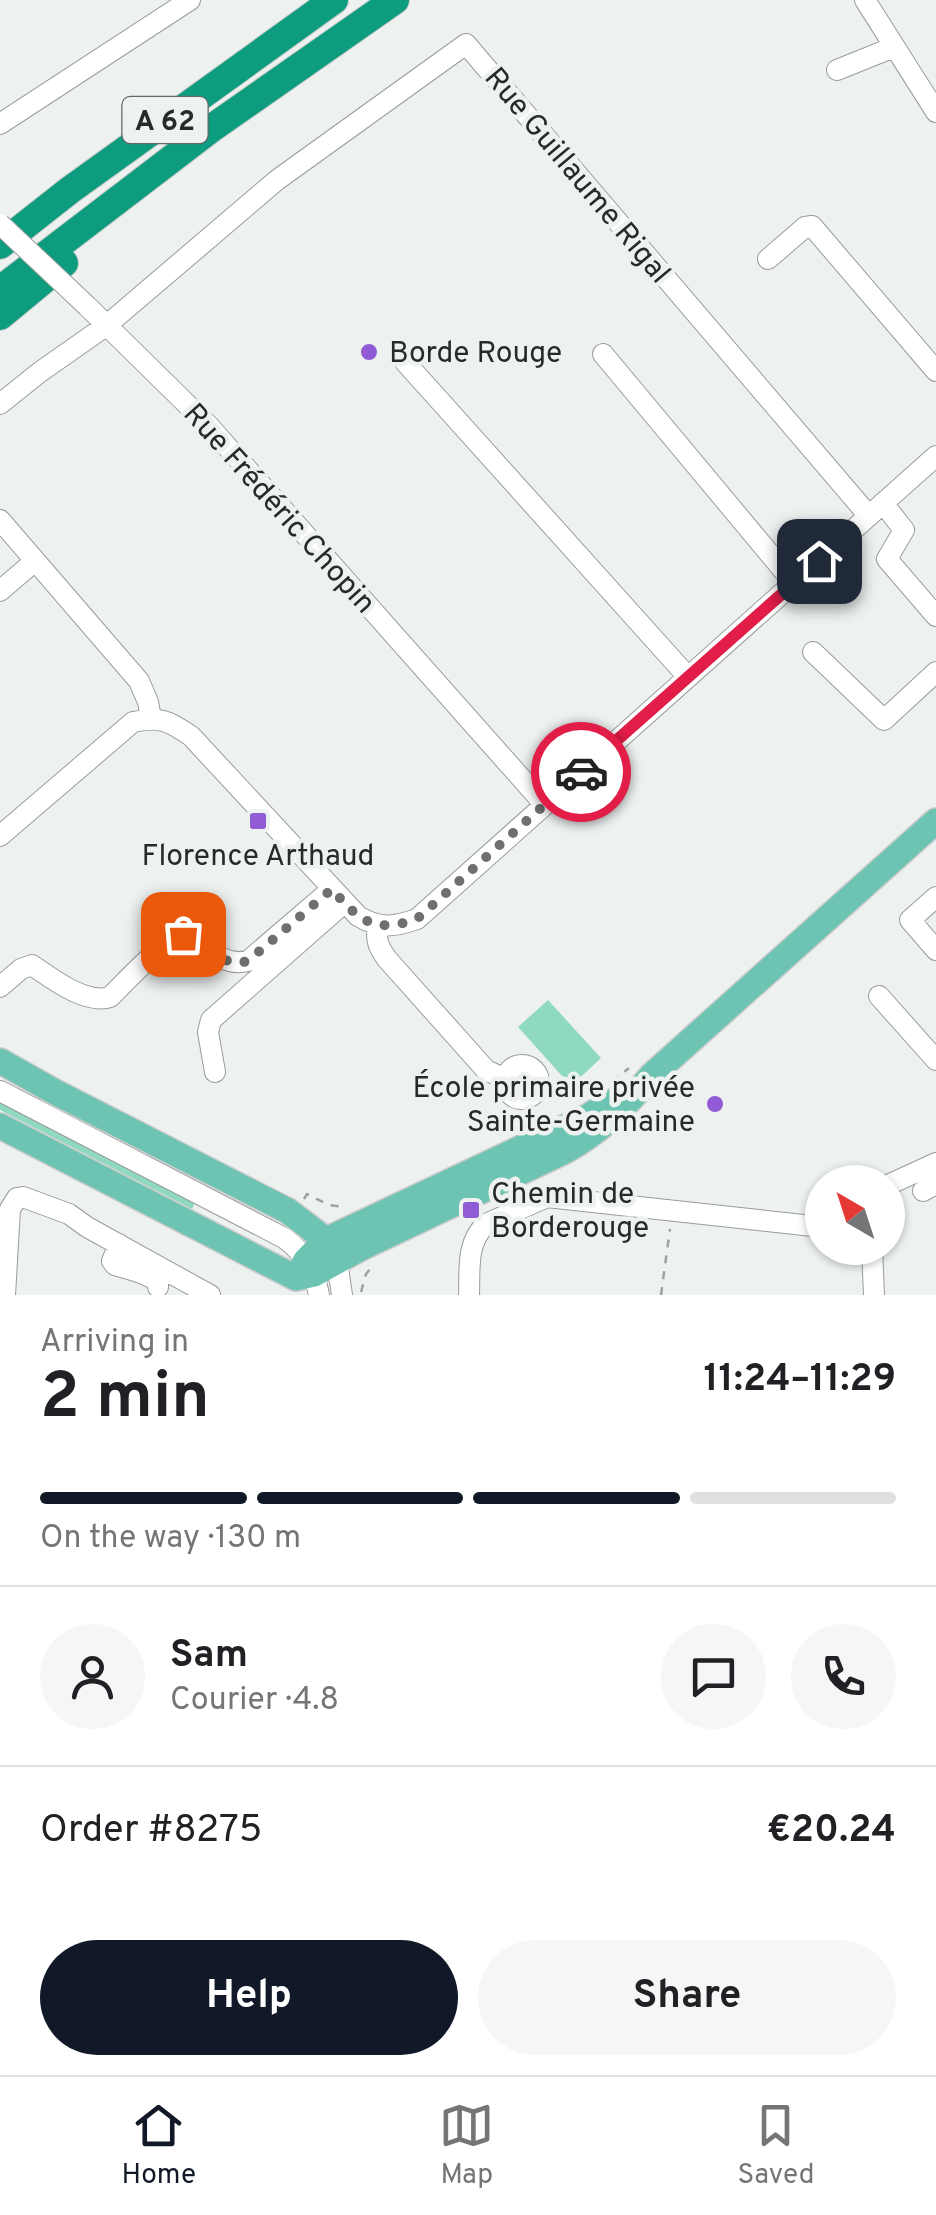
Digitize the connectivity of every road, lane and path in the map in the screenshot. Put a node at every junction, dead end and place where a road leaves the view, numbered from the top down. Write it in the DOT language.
graph roads {
  1 [pos="190,0"];
  2 [pos="334,0"];
  3 [pos="396,0"];
  4 [pos="865,0"];
  5 [pos="894,48"];
  6 [pos="295,70"];
  7 [pos="838,70"];
  8 [pos="936,112"];
  9 [pos="0,124"];
  10 [pos="70,190"];
  11 [pos="0,226"];
  12 [pos="0,245"];
  13 [pos="768,259"];
  14 [pos="0,290"];
  15 [pos="0,316"];
  16 [pos="107,326"];
  17 [pos="603,354"];
  18 [pos="405,362"];
  19 [pos="936,370"];
  20 [pos="0,404"];
  21 [pos="936,456"];
  22 [pos="876,510"];
  23 [pos="0,520"];
  24 [pos="35,561"];
  25 [pos="794,583"];
  26 [pos="0,591"];
  27 [pos="936,616"];
  28 [pos="813,652"];
  29 [pos="936,672"];
  30 [pos="688,677"];
  31 [pos="151,718"];
  32 [pos="545,805"];
  33 [pos="936,822"];
  34 [pos="0,836"];
  35 [pos="338,896"];
  36 [pos="936,897"];
  37 [pos="378,926"];
  38 [pos="936,950"];
  39 [pos="0,987"];
  40 [pos="879,996"];
  41 [pos="936,1060"];
  42 [pos="0,1062"];
  43 [pos="215,1072"];
  44 [pos="652,1075"];
  45 [pos="505,1079"];
  46 [pos="0,1091"];
  47 [pos="0,1126"];
  48 [pos="936,1163"];
  49 [pos="534,1165"];
  50 [pos="905,1175"];
  51 [pos="508,1178"];
  52 [pos="547,1197"];
  53 [pos="303,1201"];
  54 [pos="347,1207"];
  55 [pos="522,1208"];
  56 [pos="805,1225"];
  57 [pos="670,1229"];
  58 [pos="119,1244"];
  59 [pos="367,1262"];
  60 [pos="873,1265"];
  61 [pos="314,1272"];
  62 [pos="158,1287"];
  63 [pos="5,1295"];
  64 [pos="210,1295"];
  65 [pos="342,1295"];
  66 [pos="356,1295"];
  67 [pos="470,1295"];
  68 [pos="661,1295"];
  69 [pos="874,1295"];
  1 -- 9 [label="street"];
  2 -- 10 [label="highway, A 62"];
  3 -- 6 [label="highway, A 62"];
  4 -- 5 [label="street"];
  5 -- 7 [label="street"];
  5 -- 8 [label="street"];
  6 -- 14 [label="highway, A 62"];
  6 -- 15 [label="highway"];
  10 -- 11 [label="highway"];
  10 -- 12 [label="highway, A 62"];
  11 -- 16 [label="street, Rue Frédéric Chopin, bridge"];
  13 -- 19 [label="street"];
  16 -- 20 [label="street"];
  16 -- 22 [label="street, Rue Guillaume Rigal"];
  16 -- 32 [label="street, Rue Frédéric Chopin"];
  17 -- 25 [label="street"];
  18 -- 30 [label="street"];
  21 -- 22 [label="street"];
  22 -- 25 [label="street"];
  22 -- 27 [label="street"];
  23 -- 24 [label="street"];
  24 -- 26 [label="street"];
  24 -- 31 [label="street"];
  25 -- 30 [label="street"];
  28 -- 29 [label="street"];
  30 -- 32 [label="street"];
  31 -- 34 [label="street"];
  31 -- 35 [label="street"];
  32 -- 37 [label="street"];
  33 -- 44 [label="main road"];
  35 -- 37 [label="street"];
  35 -- 39 [label="street"];
  35 -- 43 [label="street"];
  36 -- 38 [label="street"];
  37 -- 45 [label="street"];
  40 -- 41 [label="street"];
  42 -- 61 [label="main road"];
  44 -- 49 [label="main road"];
  44 -- 61 [label="main road"];
  45 -- 45 [label="street"];
  46 -- 61 [label="street"];
  47 -- 61 [label="main road"];
  48 -- 50 [label="street"];
  49 -- 51 [label="main road"];
  49 -- 52 [label="street"];
  51 -- 55 [label="street"];
  51 -- 61 [label="main road"];
  52 -- 55 [label="street"];
  52 -- 56 [label="street"];
  53 -- 54 [label="path"];
  55 -- 67 [label="street"];
  57 -- 68 [label="path"];
  58 -- 62 [label="street"];
  58 -- 63 [label="street"];
  58 -- 64 [label="street"];
  59 -- 66 [label="path"];
  60 -- 69 [label="street"];
  61 -- 65 [label="street"];
}
